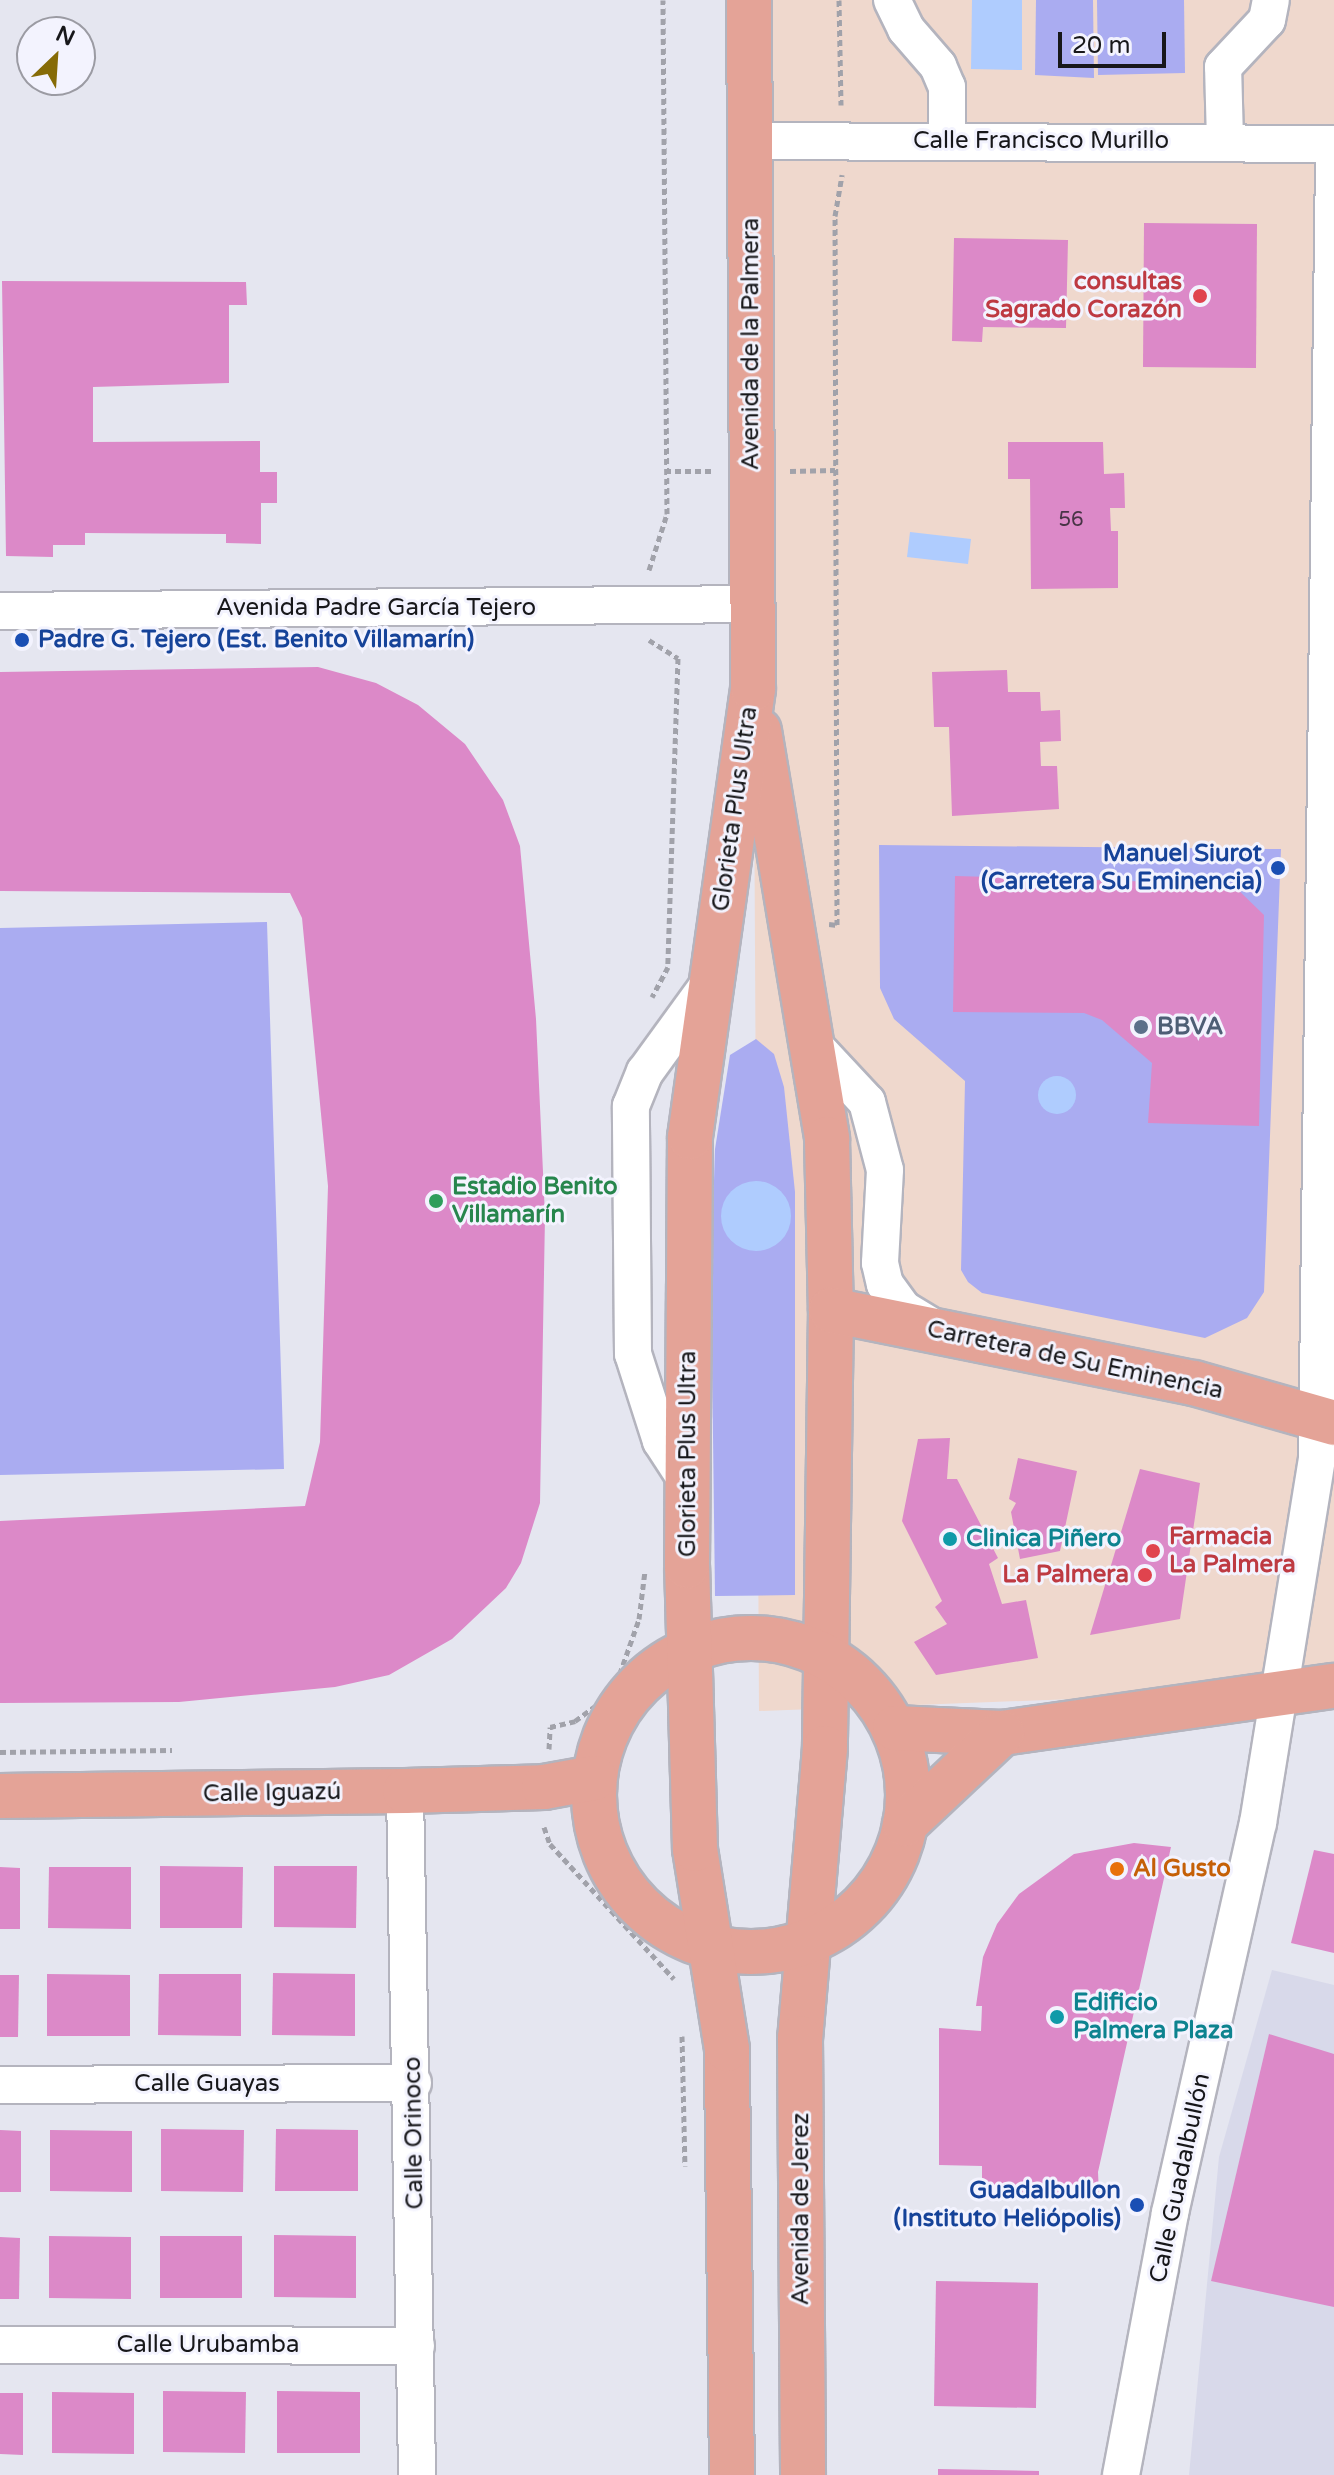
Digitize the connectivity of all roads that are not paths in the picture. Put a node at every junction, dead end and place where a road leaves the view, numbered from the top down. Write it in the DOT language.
graph roads {
  1 [pos="749,0"];
  2 [pos="892,0"];
  3 [pos="1271,0"];
  4 [pos="749,141"];
  5 [pos="947,141"];
  6 [pos="1225,141"];
  7 [pos="1334,144"];
  8 [pos="1334,155"];
  9 [pos="1333,508"];
  10 [pos="752,604"];
  11 [pos="0,611"];
  12 [pos="753,689"];
  13 [pos="1332,740"];
  14 [pos="711,981"];
  15 [pos="811,1042"];
  16 [pos="1329,1112"];
  17 [pos="880,1263"];
  18 [pos="831,1310"];
  19 [pos="940,1332"];
  20 [pos="1326,1419"];
  21 [pos="687,1481"];
  22 [pos="689,1649"];
  23 [pos="824,1655"];
  24 [pos="1334,1686"];
  25 [pos="1282,1694"];
  26 [pos="895,1728"];
  27 [pos="1002,1733"];
  28 [pos="594,1778"];
  29 [pos="544,1787"];
  30 [pos="405,1791"];
  31 [pos="0,1796"];
  32 [pos="596,1824"];
  33 [pos="905,1824"];
  34 [pos="805,1944"];
  35 [pos="711,1948"];
  36 [pos="413,2083"];
  37 [pos="0,2085"];
  38 [pos="0,2345"];
  39 [pos="416,2346"];
  40 [pos="417,2475"];
  41 [pos="732,2475"];
  42 [pos="803,2475"];
  43 [pos="1121,2475"];
  1 -- 4 [label="main road, Avenida de la Palmera"];
  2 -- 5 [label="street"];
  3 -- 6 [label="street"];
  4 -- 5 [label="street, Calle Francisco Murillo"];
  4 -- 10 [label="main road, Avenida de la Palmera"];
  5 -- 6 [label="street, Calle Francisco Murillo"];
  6 -- 7 [label="street, Calle Francisco Murillo"];
  8 -- 9 [label="street, Calle Guadalbullón"];
  9 -- 13 [label="street, Calle Guadalbullón"];
  10 -- 11 [label="street, Avenida Padre García Tejero"];
  10 -- 12 [label="main road, Avenida de la Palmera"];
  12 -- 14 [label="main road, Glorieta Plus Ultra"];
  12 -- 15 [label="main road, Glorieta Plus Ultra"];
  13 -- 16 [label="street, Calle Guadalbullón"];
  14 -- 21 [label="main road, Glorieta Plus Ultra"];
  14 -- 21 [label="street"];
  15 -- 17 [label="street"];
  15 -- 18 [label="main road, Glorieta Plus Ultra"];
  16 -- 20 [label="street, Calle Guadalbullón"];
  17 -- 18 [label="street"];
  17 -- 19 [label="street"];
  18 -- 19 [label="main road, Carretera de Su Eminencia"];
  18 -- 23 [label="main road, Glorieta Plus Ultra"];
  19 -- 20 [label="main road, Carretera de Su Eminencia"];
  20 -- 25 [label="street, Calle Guadalbullón"];
  21 -- 22 [label="main road, Glorieta Plus Ultra"];
  22 -- 23 [label="main road"];
  22 -- 28 [label="main road"];
  22 -- 35 [label="main road, Glorieta Plus Ultra"];
  23 -- 26 [label="main road"];
  23 -- 34 [label="main road, Glorieta Plus Ultra"];
  24 -- 25 [label="main road"];
  25 -- 27 [label="main road"];
  25 -- 43 [label="street, Calle Guadalbullón"];
  26 -- 27 [label="main road"];
  26 -- 33 [label="main road"];
  27 -- 33 [label="main road"];
  28 -- 29 [label="main road, Calle Iguazú"];
  28 -- 32 [label="main road"];
  29 -- 30 [label="main road, Calle Iguazú"];
  29 -- 32 [label="main road"];
  30 -- 31 [label="main road, Calle Iguazú"];
  30 -- 36 [label="street, Calle Orinoco"];
  32 -- 35 [label="main road"];
  33 -- 34 [label="main road"];
  34 -- 35 [label="main road"];
  34 -- 42 [label="main road, Avenida de Jerez"];
  35 -- 41 [label="main road"];
  36 -- 37 [label="street, Calle Guayas"];
  36 -- 39 [label="street, Calle Orinoco"];
  38 -- 39 [label="street, Calle Urubamba"];
  39 -- 40 [label="street, Calle Orinoco"];
}
